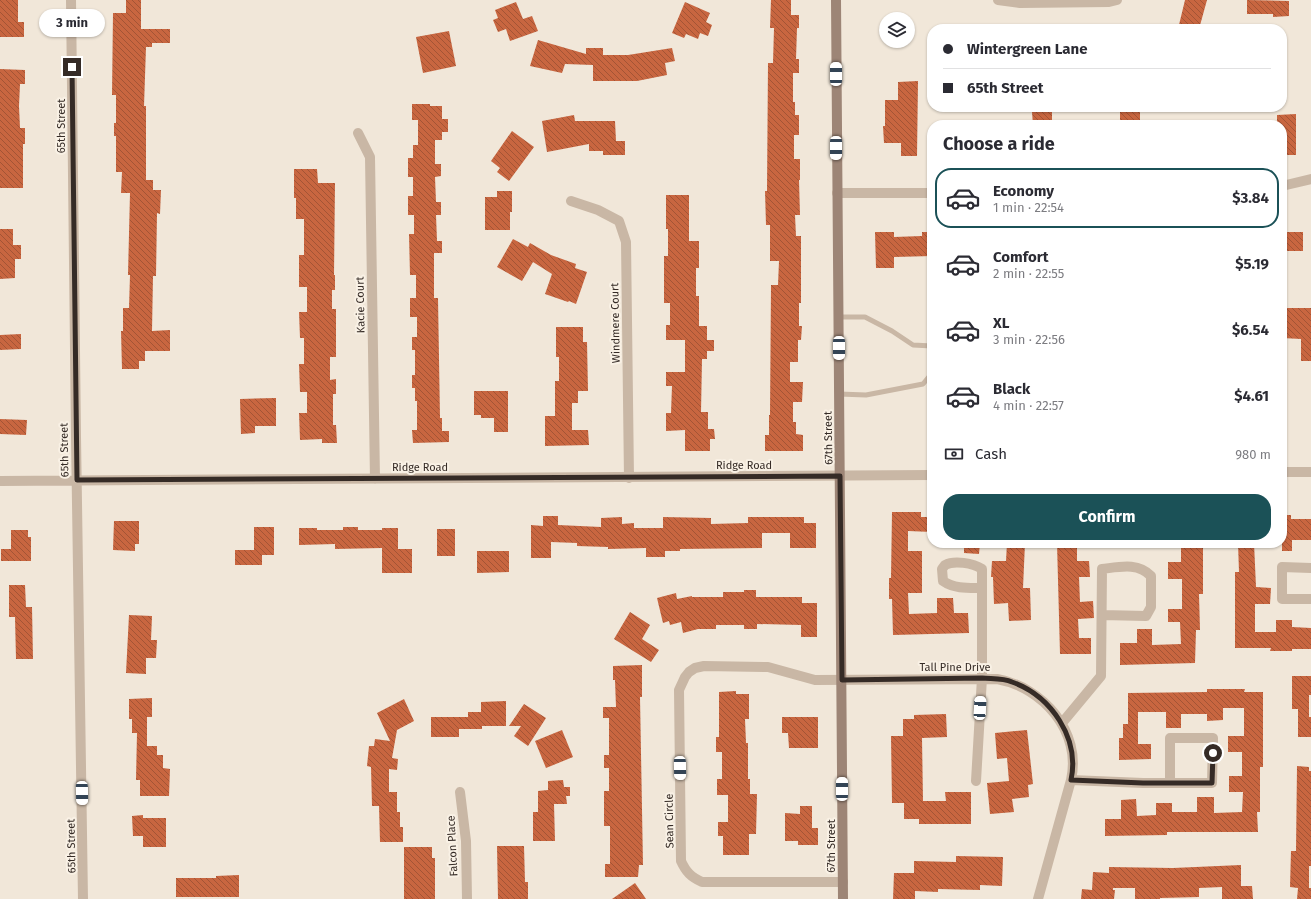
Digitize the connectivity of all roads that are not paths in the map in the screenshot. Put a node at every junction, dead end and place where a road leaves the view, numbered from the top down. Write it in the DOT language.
graph roads {
  1 [pos="71,0"];
  2 [pos="836,0"];
  3 [pos="998,0"];
  4 [pos="1118,0"];
  5 [pos="358,132"];
  6 [pos="1311,179"];
  7 [pos="1287,185"];
  8 [pos="837,193"];
  9 [pos="927,193"];
  10 [pos="571,201"];
  11 [pos="839,317"];
  12 [pos="927,346"];
  13 [pos="927,379"];
  14 [pos="839,394"];
  15 [pos="1287,472"];
  16 [pos="1311,472"];
  17 [pos="927,475"];
  18 [pos="840,476"];
  19 [pos="629,478"];
  20 [pos="375,479"];
  21 [pos="77,480"];
  22 [pos="0,481"];
  23 [pos="1311,568"];
  24 [pos="982,588"];
  25 [pos="1311,599"];
  26 [pos="1102,615"];
  27 [pos="982,678"];
  28 [pos="842,680"];
  29 [pos="1062,723"];
  30 [pos="1071,780"];
  31 [pos="976,781"];
  32 [pos="1170,783"];
  33 [pos="460,792"];
  34 [pos="843,882"];
  35 [pos="84,899"];
  36 [pos="466,899"];
  37 [pos="843,899"];
  38 [pos="1038,899"];
  1 -- 21 [label="street, 65th Street"];
  2 -- 8 [label="street, 67th Street"];
  3 -- 4 [label="street"];
  5 -- 20 [label="street, Kacie Court"];
  6 -- 7 [label="street"];
  8 -- 9 [label="street"];
  8 -- 11 [label="street, 67th Street"];
  10 -- 19 [label="street, Windmere Court"];
  11 -- 12 [label="lane"];
  11 -- 14 [label="street, 67th Street"];
  13 -- 14 [label="lane"];
  14 -- 18 [label="street, 67th Street"];
  15 -- 16 [label="street"];
  17 -- 18 [label="street, Ridge Road"];
  18 -- 19 [label="street, Ridge Road"];
  18 -- 28 [label="street, 67th Street"];
  19 -- 20 [label="street, Ridge Road"];
  20 -- 21 [label="street, Ridge Road"];
  21 -- 22 [label="street, Ridge Road"];
  21 -- 35 [label="street, 65th Street"];
  23 -- 25 [label="street"];
  24 -- 27 [label="street"];
  26 -- 26 [label="street"];
  26 -- 29 [label="street"];
  27 -- 28 [label="street, Tall Pine Drive"];
  27 -- 29 [label="street, Tall Pine Drive"];
  27 -- 31 [label="street"];
  28 -- 34 [label="street, 67th Street"];
  28 -- 34 [label="street, Sean Circle"];
  29 -- 30 [label="street, Tall Pine Drive"];
  30 -- 32 [label="street"];
  30 -- 38 [label="street, Tall Pine Drive"];
  32 -- 32 [label="street"];
  33 -- 36 [label="street, Falcon Place"];
  34 -- 37 [label="street, 67th Street"];
}
